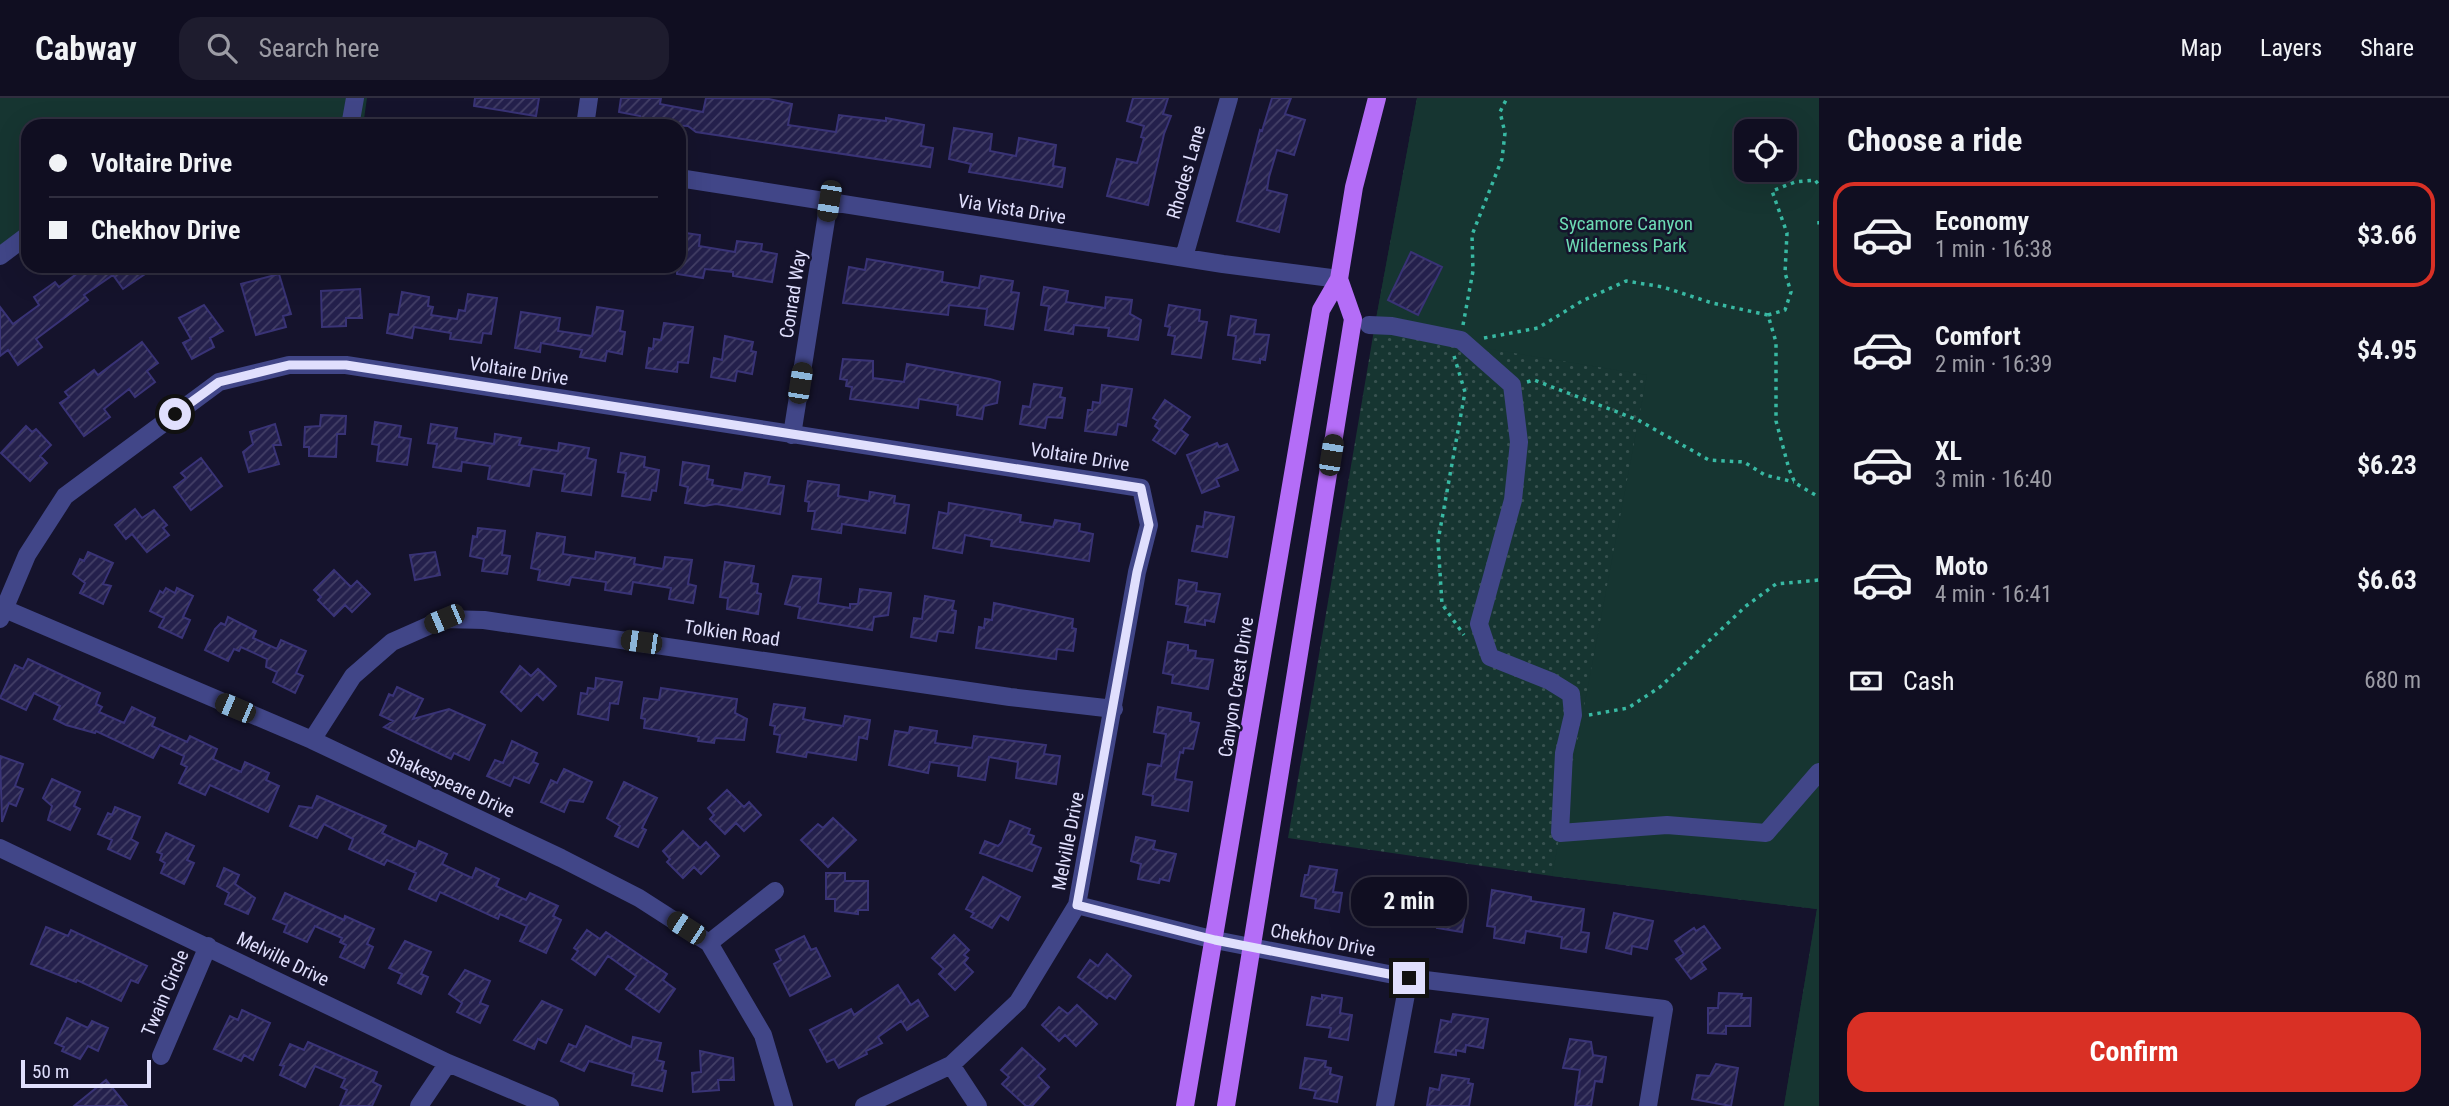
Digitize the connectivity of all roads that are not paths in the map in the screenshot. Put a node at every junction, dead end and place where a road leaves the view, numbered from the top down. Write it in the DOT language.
graph roads {
  1 [pos="355,98"];
  2 [pos="589,98"];
  3 [pos="1229,98"];
  4 [pos="1377,98"];
  5 [pos="351,119"];
  6 [pos="586,119"];
  7 [pos="686,179"];
  8 [pos="829,201"];
  9 [pos="21,240"];
  10 [pos="0,256"];
  11 [pos="1184,257"];
  12 [pos="1339,279"];
  13 [pos="1369,326"];
  14 [pos="792,435"];
  15 [pos="1141,488"];
  16 [pos="2,612"];
  17 [pos="1114,709"];
  18 [pos="312,740"];
  19 [pos="1819,772"];
  20 [pos="0,848"];
  21 [pos="775,891"];
  22 [pos="1077,905"];
  23 [pos="1215,940"];
  24 [pos="709,943"];
  25 [pos="208,946"];
  26 [pos="1253,948"];
  27 [pos="1409,978"];
  28 [pos="161,1056"];
  29 [pos="448,1063"];
  30 [pos="951,1065"];
  31 [pos="419,1106"];
  32 [pos="550,1106"];
  33 [pos="784,1106"];
  34 [pos="863,1106"];
  35 [pos="978,1106"];
  36 [pos="1185,1106"];
  37 [pos="1226,1106"];
  38 [pos="1385,1106"];
  39 [pos="1648,1106"];
  1 -- 5 [label="street"];
  2 -- 6 [label="street"];
  3 -- 11 [label="street, Rhodes Lane"];
  4 -- 12 [label="main road, Canyon Crest Drive"];
  7 -- 8 [label="street, Via Vista Drive"];
  8 -- 11 [label="street, Via Vista Drive"];
  8 -- 14 [label="street, Conrad Way"];
  9 -- 10 [label="street"];
  11 -- 12 [label="street, Via Vista Drive"];
  12 -- 23 [label="main road, Canyon Crest Drive"];
  12 -- 26 [label="main road, Canyon Crest Drive"];
  13 -- 19 [label="street"];
  14 -- 15 [label="street, Voltaire Drive"];
  14 -- 16 [label="street, Voltaire Drive"];
  15 -- 17 [label="street, Melville Drive"];
  16 -- 18 [label="street, Shakespeare Drive"];
  17 -- 18 [label="street, Tolkien Road"];
  17 -- 22 [label="street, Melville Drive"];
  18 -- 24 [label="street, Shakespeare Drive"];
  20 -- 25 [label="street, Melville Drive"];
  21 -- 24 [label="street"];
  22 -- 23 [label="street, Chekhov Drive"];
  22 -- 30 [label="street, Melville Drive"];
  23 -- 26 [label="street, Chekhov Drive"];
  23 -- 36 [label="main road, Canyon Crest Drive"];
  24 -- 33 [label="street, Shakespeare Drive"];
  25 -- 28 [label="street, Twain Circle"];
  25 -- 29 [label="street, Melville Drive"];
  26 -- 27 [label="street, Chekhov Drive"];
  26 -- 37 [label="main road, Canyon Crest Drive"];
  27 -- 38 [label="street"];
  27 -- 39 [label="street, Chekhov Drive"];
  29 -- 31 [label="street"];
  29 -- 32 [label="street, Melville Drive"];
  30 -- 34 [label="street, Melville Drive"];
  30 -- 35 [label="street"];
}
